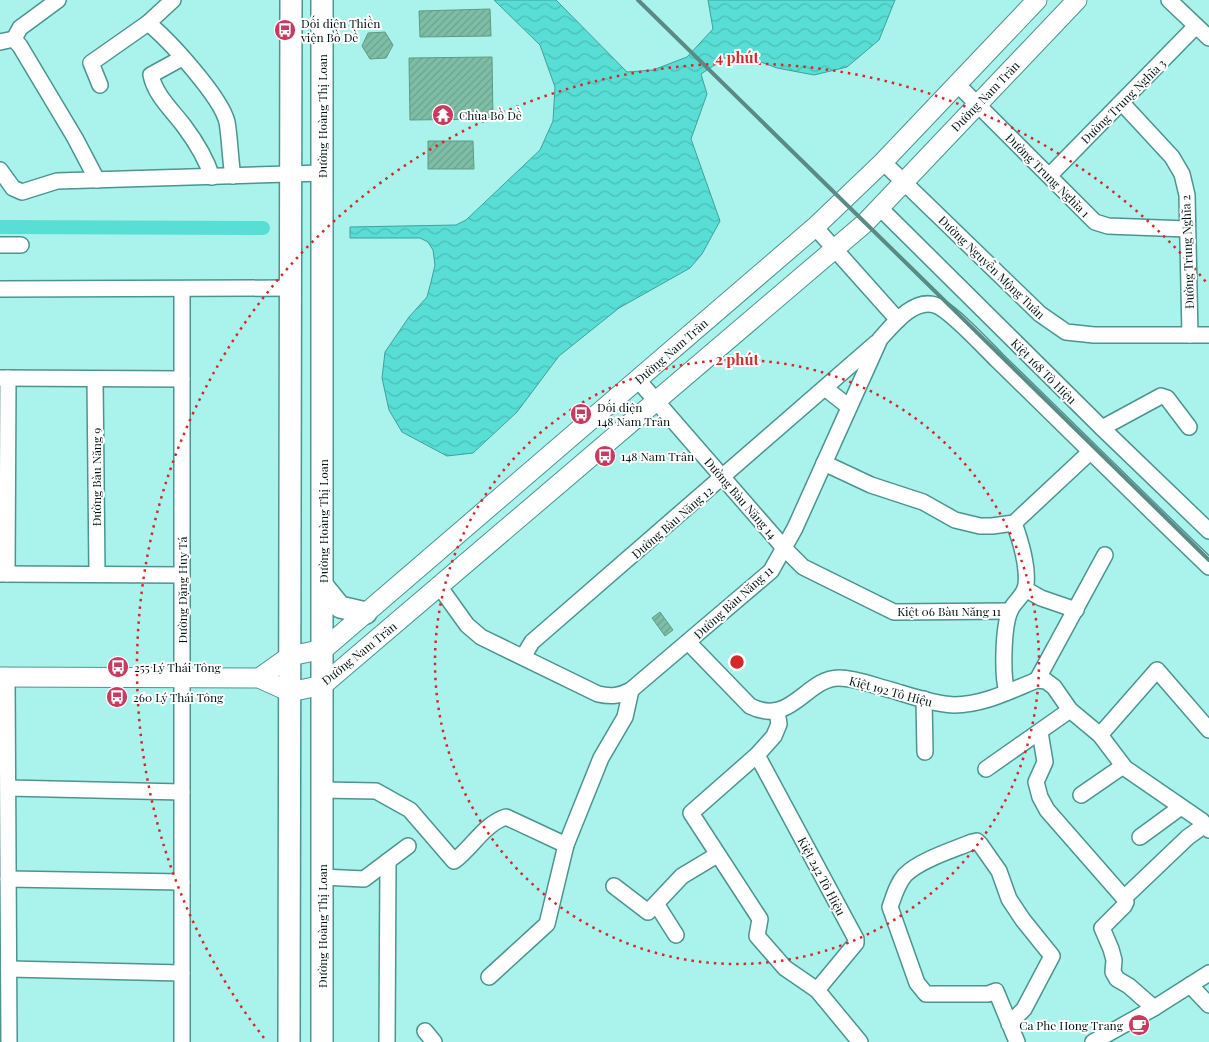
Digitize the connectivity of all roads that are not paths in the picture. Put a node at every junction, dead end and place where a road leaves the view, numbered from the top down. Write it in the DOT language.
graph roads {
  1 [pos="58,0"];
  2 [pos="173,0"];
  3 [pos="291,0"];
  4 [pos="322,0"];
  5 [pos="1037,0"];
  6 [pos="1077,0"];
  7 [pos="1169,0"];
  8 [pos="148,23"];
  9 [pos="1196,26"];
  10 [pos="1209,38"];
  11 [pos="7,41"];
  12 [pos="182,58"];
  13 [pos="957,84"];
  14 [pos="100,85"];
  15 [pos="1122,103"];
  16 [pos="977,104"];
  17 [pos="883,162"];
  18 [pos="0,170"];
  19 [pos="322,173"];
  20 [pos="291,174"];
  21 [pos="1050,175"];
  22 [pos="233,176"];
  23 [pos="212,177"];
  24 [pos="97,180"];
  25 [pos="904,182"];
  26 [pos="880,208"];
  27 [pos="815,227"];
  28 [pos="1187,229"];
  29 [pos="0,245"];
  30 [pos="21,245"];
  31 [pos="835,250"];
  32 [pos="291,288"];
  33 [pos="182,289"];
  34 [pos="0,290"];
  35 [pos="898,320"];
  36 [pos="1190,335"];
  37 [pos="1209,335"];
  38 [pos="880,339"];
  39 [pos="4,378"];
  40 [pos="95,379"];
  41 [pos="637,379"];
  42 [pos="182,380"];
  43 [pos="825,388"];
  44 [pos="656,401"];
  45 [pos="850,407"];
  46 [pos="1188,427"];
  47 [pos="1102,428"];
  48 [pos="1090,452"];
  49 [pos="824,463"];
  50 [pos="724,477"];
  51 [pos="1014,524"];
  52 [pos="1209,531"];
  53 [pos="785,549"];
  54 [pos="1105,555"];
  55 [pos="1209,567"];
  56 [pos="3,574"];
  57 [pos="97,574"];
  58 [pos="182,575"];
  59 [pos="323,586"];
  60 [pos="438,586"];
  61 [pos="1025,589"];
  62 [pos="1076,610"];
  63 [pos="1010,611"];
  64 [pos="366,613"];
  65 [pos="688,642"];
  66 [pos="324,649"];
  67 [pos="290,656"];
  68 [pos="522,657"];
  69 [pos="4,677"];
  70 [pos="182,678"];
  71 [pos="259,678"];
  72 [pos="1037,680"];
  73 [pos="323,686"];
  74 [pos="632,690"];
  75 [pos="290,692"];
  76 [pos="1007,692"];
  77 [pos="924,700"];
  78 [pos="1070,710"];
  79 [pos="777,711"];
  80 [pos="1209,730"];
  81 [pos="1040,732"];
  82 [pos="1100,735"];
  83 [pos="925,752"];
  84 [pos="757,755"];
  85 [pos="1123,766"];
  86 [pos="986,770"];
  87 [pos="8,788"];
  88 [pos="322,790"];
  89 [pos="182,792"];
  90 [pos="1081,795"];
  91 [pos="1181,807"];
  92 [pos="1207,827"];
  93 [pos="1140,837"];
  94 [pos="566,845"];
  95 [pos="408,846"];
  96 [pos="717,855"];
  97 [pos="388,861"];
  98 [pos="322,877"];
  99 [pos="8,879"];
  100 [pos="182,882"];
  101 [pos="614,886"];
  102 [pos="1124,898"];
  103 [pos="656,905"];
  104 [pos="676,935"];
  105 [pos="9,969"];
  106 [pos="182,972"];
  107 [pos="1209,973"];
  108 [pos="489,977"];
  109 [pos="1190,985"];
  110 [pos="817,990"];
  111 [pos="1209,1005"];
  112 [pos="1154,1008"];
  113 [pos="1009,1024"];
  114 [pos="9,1042"];
  115 [pos="182,1042"];
  116 [pos="289,1042"];
  117 [pos="322,1042"];
  118 [pos="387,1042"];
  119 [pos="860,1042"];
  120 [pos="1017,1042"];
  121 [pos="1093,1042"];
  1 -- 11 [label="street"];
  2 -- 8 [label="street"];
  3 -- 20 [label="main road"];
  4 -- 19 [label="main road, Đường Hoàng Thị Loan"];
  5 -- 13 [label="street, Đường Nam Trân"];
  6 -- 16 [label="street, Đường Nam Trân"];
  7 -- 9 [label="street"];
  8 -- 12 [label="street"];
  8 -- 14 [label="street"];
  9 -- 10 [label="street"];
  9 -- 15 [label="street, Đường Trung Nghĩa 3"];
  11 -- 24 [label="street"];
  12 -- 22 [label="street"];
  12 -- 23 [label="street"];
  13 -- 16 [label="street, Đường Trung Nghĩa 1"];
  13 -- 17 [label="street, Đường Nam Trân"];
  15 -- 21 [label="street, Đường Trung Nghĩa 3"];
  15 -- 28 [label="street, Đường Trung Nghĩa 2"];
  16 -- 21 [label="street, Đường Trung Nghĩa 1"];
  16 -- 25 [label="street, Đường Nam Trân"];
  17 -- 25 [label="street, Đường Nguyễn Mộng Tuân"];
  17 -- 27 [label="street, Đường Nam Trân"];
  18 -- 24 [label="street"];
  19 -- 20 [label="street"];
  19 -- 59 [label="main road, Đường Hoàng Thị Loan"];
  20 -- 22 [label="street"];
  20 -- 32 [label="main road"];
  21 -- 28 [label="street, Đường Trung Nghĩa 1"];
  22 -- 23 [label="street"];
  23 -- 24 [label="street"];
  25 -- 26 [label="street, Đường Nam Trân"];
  25 -- 36 [label="street, Đường Nguyễn Mộng Tuân"];
  26 -- 31 [label="street, Đường Nam Trân"];
  26 -- 47 [label="street, Kiệt 168 Tô Hiệu"];
  27 -- 31 [label="street"];
  27 -- 41 [label="street, Đường Nam Trân"];
  28 -- 36 [label="street, Đường Trung Nghĩa 2"];
  29 -- 30 [label="street"];
  31 -- 35 [label="street"];
  31 -- 44 [label="street, Đường Nam Trân"];
  32 -- 33 [label="street"];
  32 -- 67 [label="main road"];
  33 -- 34 [label="street"];
  33 -- 42 [label="street, Đường Đặng Huy Tá"];
  35 -- 38 [label="street, Đường Bàu Năng 11"];
  35 -- 48 [label="street, Đường Bàu Năng 11"];
  36 -- 37 [label="street, Đường Nguyễn Mộng Tuân"];
  38 -- 43 [label="street, Đường Bàu Năng 12"];
  38 -- 45 [label="street, Đường Bàu Năng 11"];
  39 -- 40 [label="street"];
  39 -- 56 [label="street"];
  40 -- 42 [label="street"];
  40 -- 57 [label="street, Đường Bàu Năng 9"];
  41 -- 44 [label="street, Đường Bàu Năng 14"];
  41 -- 64 [label="street, Đường Nam Trân"];
  42 -- 58 [label="street, Đường Đặng Huy Tá"];
  43 -- 45 [label="street"];
  43 -- 50 [label="street, Đường Bàu Năng 12"];
  44 -- 50 [label="street, Đường Bàu Năng 14"];
  44 -- 60 [label="street, Đường Nam Trân"];
  45 -- 49 [label="street, Đường Bàu Năng 11"];
  46 -- 47 [label="street"];
  47 -- 52 [label="street, Kiệt 168 Tô Hiệu"];
  48 -- 51 [label="street"];
  48 -- 55 [label="street"];
  49 -- 51 [label="street"];
  49 -- 53 [label="street, Đường Bàu Năng 11"];
  50 -- 53 [label="street, Đường Bàu Năng 14"];
  50 -- 68 [label="street, Đường Bàu Năng 12"];
  51 -- 61 [label="street"];
  53 -- 63 [label="street, Kiệt 06 Bàu Năng 11"];
  53 -- 65 [label="street, Đường Bàu Năng 11"];
  54 -- 62 [label="street"];
  56 -- 57 [label="street"];
  57 -- 58 [label="street"];
  58 -- 70 [label="street, Đường Đặng Huy Tá"];
  59 -- 64 [label="main road"];
  59 -- 66 [label="main road, Đường Hoàng Thị Loan"];
  60 -- 68 [label="street"];
  60 -- 73 [label="street, Đường Nam Trân"];
  61 -- 62 [label="street"];
  61 -- 63 [label="street"];
  62 -- 72 [label="street"];
  63 -- 76 [label="street"];
  64 -- 66 [label="street, Đường Nam Trân"];
  65 -- 74 [label="street, Đường Bàu Năng 11"];
  65 -- 79 [label="street"];
  66 -- 67 [label="street, Đường Nam Trân"];
  66 -- 73 [label="main road, Đường Hoàng Thị Loan"];
  67 -- 71 [label="street, Đường Nam Trân"];
  67 -- 75 [label="main road"];
  68 -- 74 [label="street"];
  69 -- 70 [label="street"];
  69 -- 87 [label="street"];
  70 -- 71 [label="street"];
  70 -- 89 [label="street, Đường Đặng Huy Tá"];
  71 -- 75 [label="street"];
  72 -- 76 [label="street, Kiệt 192 Tô Hiệu"];
  72 -- 78 [label="street"];
  73 -- 75 [label="street, Đường Nam Trân"];
  73 -- 88 [label="main road, Đường Hoàng Thị Loan"];
  74 -- 94 [label="street"];
  75 -- 116 [label="main road"];
  76 -- 77 [label="street, Kiệt 192 Tô Hiệu"];
  77 -- 79 [label="street, Kiệt 192 Tô Hiệu"];
  77 -- 83 [label="street"];
  78 -- 81 [label="street"];
  78 -- 82 [label="street"];
  79 -- 84 [label="street"];
  80 -- 82 [label="street"];
  81 -- 86 [label="street"];
  81 -- 102 [label="street"];
  82 -- 85 [label="street"];
  84 -- 96 [label="street"];
  84 -- 110 [label="street, Kiệt 242 Tô Hiệu"];
  85 -- 90 [label="street"];
  85 -- 91 [label="street"];
  87 -- 89 [label="street"];
  87 -- 99 [label="street"];
  88 -- 94 [label="street"];
  88 -- 98 [label="main road, Đường Hoàng Thị Loan"];
  89 -- 100 [label="street, Đường Đặng Huy Tá"];
  91 -- 92 [label="street"];
  91 -- 93 [label="street"];
  92 -- 102 [label="street"];
  94 -- 108 [label="street"];
  95 -- 97 [label="street"];
  96 -- 103 [label="street"];
  96 -- 110 [label="street"];
  97 -- 98 [label="street"];
  97 -- 118 [label="street"];
  98 -- 117 [label="main road, Đường Hoàng Thị Loan"];
  99 -- 100 [label="street"];
  99 -- 105 [label="street"];
  100 -- 106 [label="street, Đường Đặng Huy Tá"];
  101 -- 103 [label="street"];
  102 -- 112 [label="street"];
  103 -- 104 [label="street"];
  105 -- 106 [label="street"];
  105 -- 114 [label="street"];
  106 -- 115 [label="street, Đường Đặng Huy Tá"];
  107 -- 109 [label="street"];
  109 -- 111 [label="street"];
  109 -- 112 [label="street"];
  110 -- 119 [label="street"];
  112 -- 121 [label="street"];
  113 -- 113 [label="street"];
  113 -- 120 [label="street"];
}
